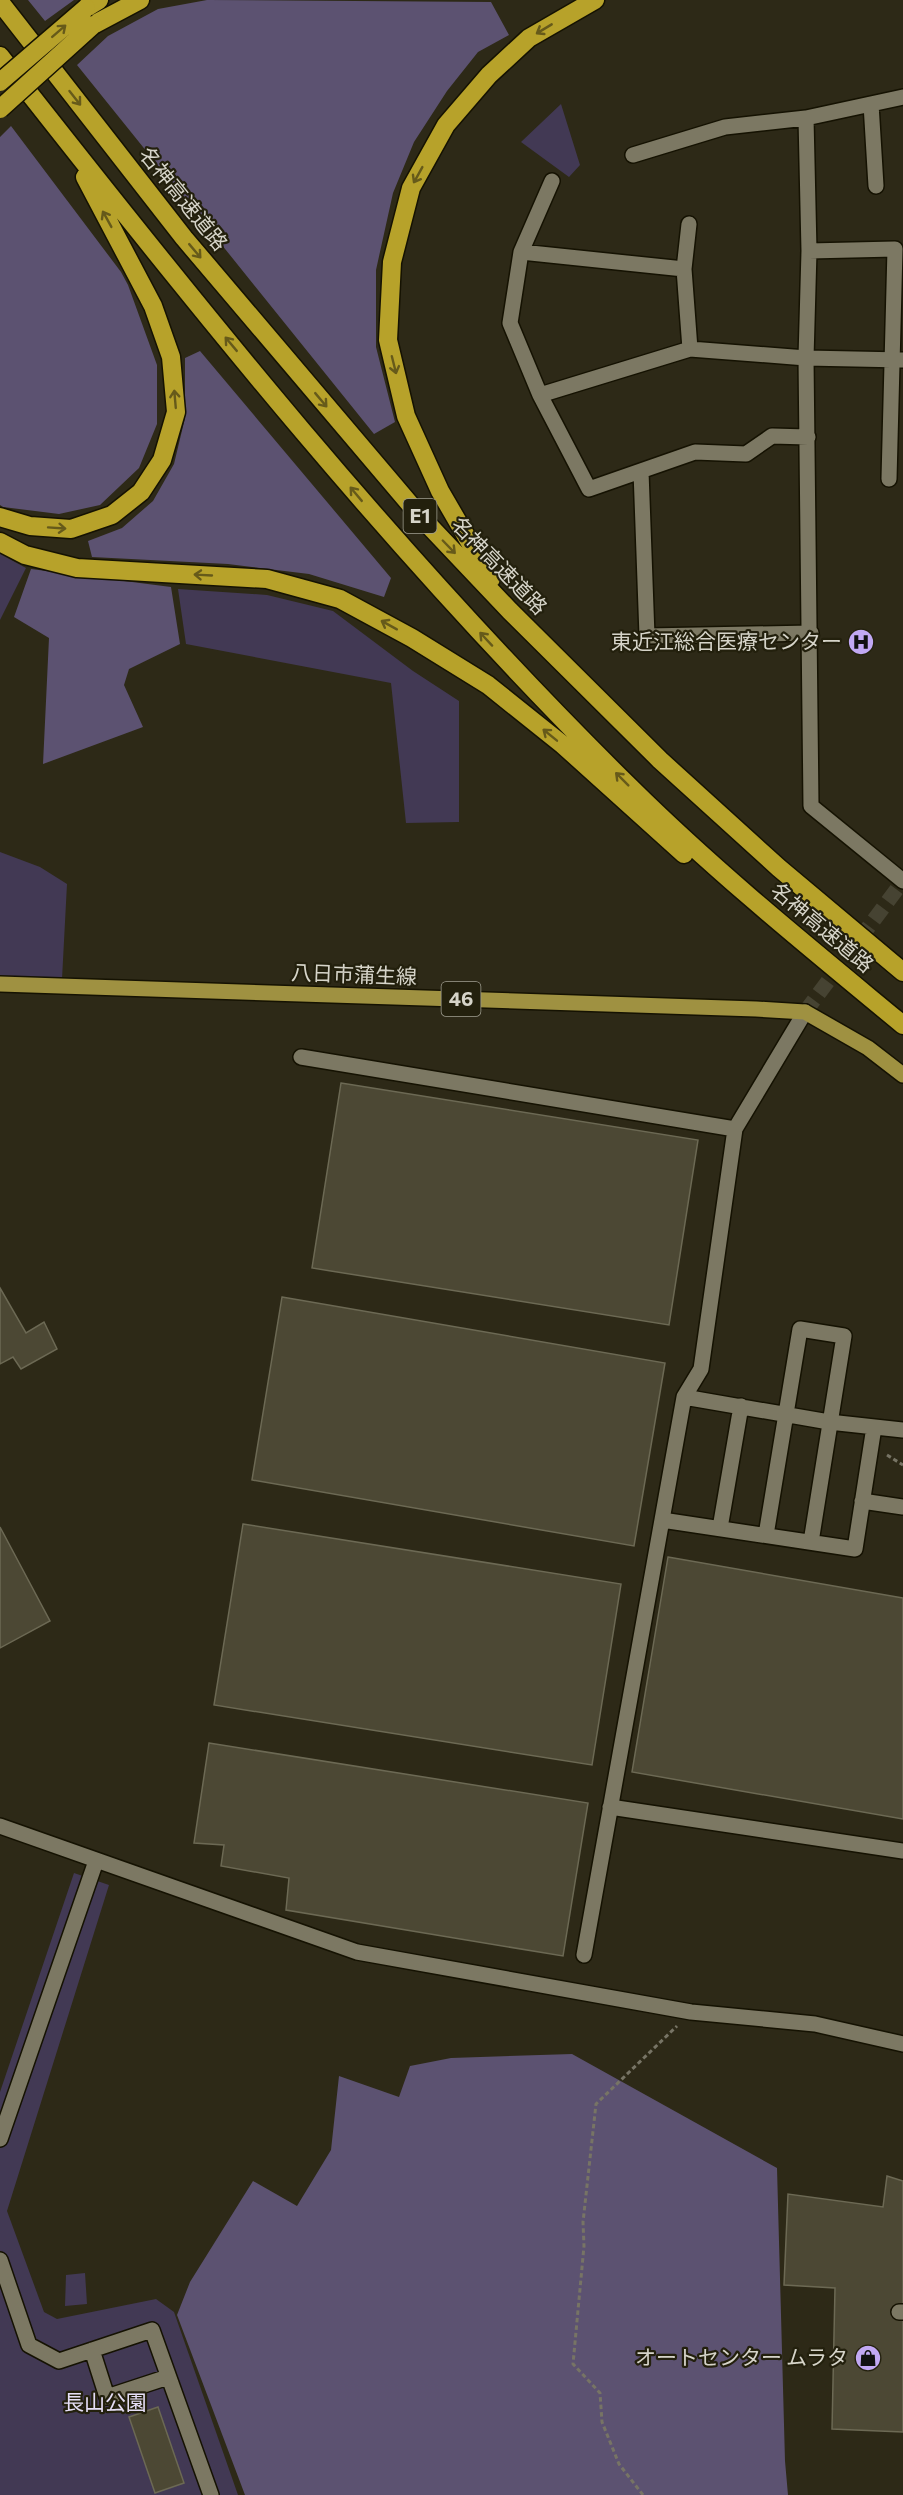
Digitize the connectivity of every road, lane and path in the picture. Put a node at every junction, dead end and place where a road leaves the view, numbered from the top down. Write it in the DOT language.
graph roads {
  1 [pos="140,0"];
  2 [pos="595,0"];
  3 [pos="0,2"];
  4 [pos="93,11"];
  5 [pos="0,56"];
  6 [pos="0,82"];
  7 [pos="903,97"];
  8 [pos="871,104"];
  9 [pos="0,109"];
  10 [pos="806,118"];
  11 [pos="65,140"];
  12 [pos="633,155"];
  13 [pos="552,181"];
  14 [pos="876,186"];
  15 [pos="688,224"];
  16 [pos="809,251"];
  17 [pos="521,252"];
  18 [pos="684,269"];
  19 [pos="690,349"];
  20 [pos="806,358"];
  21 [pos="898,360"];
  22 [pos="540,395"];
  23 [pos="808,437"];
  24 [pos="641,471"];
  25 [pos="889,479"];
  26 [pos="0,517"];
  27 [pos="0,542"];
  28 [pos="510,611"];
  29 [pos="810,633"];
  30 [pos="903,881"];
  31 [pos="903,972"];
  32 [pos="0,984"];
  33 [pos="805,1012"];
  34 [pos="903,1025"];
  35 [pos="301,1057"];
  36 [pos="903,1075"];
  37 [pos="735,1130"];
  38 [pos="684,1396"];
  39 [pos="741,1407"];
  40 [pos="786,1414"];
  41 [pos="829,1422"];
  42 [pos="874,1426"];
  43 [pos="903,1430"];
  44 [pos="881,1452"];
  45 [pos="903,1466"];
  46 [pos="862,1501"];
  47 [pos="903,1508"];
  48 [pos="662,1520"];
  49 [pos="720,1528"];
  50 [pos="766,1535"];
  51 [pos="811,1542"];
  52 [pos="610,1807"];
  53 [pos="0,1826"];
  54 [pos="903,1851"];
  55 [pos="96,1861"];
  56 [pos="584,1955"];
  57 [pos="691,2012"];
  58 [pos="903,2043"];
  59 [pos="0,2139"];
  60 [pos="0,2260"];
  61 [pos="92,2350"];
  62 [pos="168,2377"];
  63 [pos="211,2495"];
  64 [pos="643,2495"];
  1 -- 4 [label="highway"];
  2 -- 28 [label="highway, one-way"];
  3 -- 28 [label="highway, 名神高速道路 / E1, one-way"];
  6 -- 4 [label="highway, one-way, bridge"];
  4 -- 9 [label="highway, bridge"];
  5 -- 11 [label="highway, 名神高速道路 / E1"];
  7 -- 8 [label="street"];
  8 -- 10 [label="street"];
  8 -- 14 [label="street"];
  10 -- 12 [label="street"];
  10 -- 16 [label="street"];
  26 -- 11 [label="highway, one-way"];
  34 -- 11 [label="highway, 名神高速道路 / E1, one-way"];
  13 -- 17 [label="street"];
  15 -- 18 [label="street"];
  16 -- 20 [label="street"];
  16 -- 21 [label="street"];
  17 -- 18 [label="street"];
  17 -- 22 [label="street"];
  18 -- 19 [label="street"];
  19 -- 20 [label="street"];
  19 -- 22 [label="street"];
  20 -- 21 [label="street"];
  20 -- 23 [label="street"];
  21 -- 25 [label="street"];
  22 -- 24 [label="street"];
  23 -- 24 [label="street"];
  23 -- 29 [label="street"];
  24 -- 29 [label="street"];
  34 -- 27 [label="highway, one-way"];
  28 -- 31 [label="highway, 名神高速道路 / E1"];
  29 -- 30 [label="street"];
  32 -- 33 [label="main road, 八日市蒲生線 / 46"];
  33 -- 36 [label="main road, 八日市蒲生線 / 46"];
  33 -- 37 [label="street"];
  35 -- 37 [label="street"];
  37 -- 38 [label="street"];
  38 -- 39 [label="street"];
  38 -- 48 [label="street"];
  39 -- 40 [label="street"];
  39 -- 49 [label="street"];
  40 -- 41 [label="street"];
  40 -- 41 [label="street"];
  40 -- 50 [label="street"];
  41 -- 42 [label="street"];
  41 -- 51 [label="street"];
  42 -- 43 [label="street"];
  42 -- 46 [label="street"];
  44 -- 45 [label="path"];
  46 -- 47 [label="street"];
  46 -- 51 [label="street"];
  48 -- 49 [label="street"];
  48 -- 52 [label="street"];
  49 -- 50 [label="street"];
  50 -- 51 [label="street"];
  52 -- 54 [label="street"];
  52 -- 56 [label="street"];
  53 -- 55 [label="street"];
  55 -- 57 [label="street"];
  55 -- 59 [label="street"];
  57 -- 58 [label="street"];
  57 -- 64 [label="path"];
  60 -- 61 [label="street"];
  61 -- 62 [label="street"];
  61 -- 62 [label="street"];
  62 -- 63 [label="street"];
}
